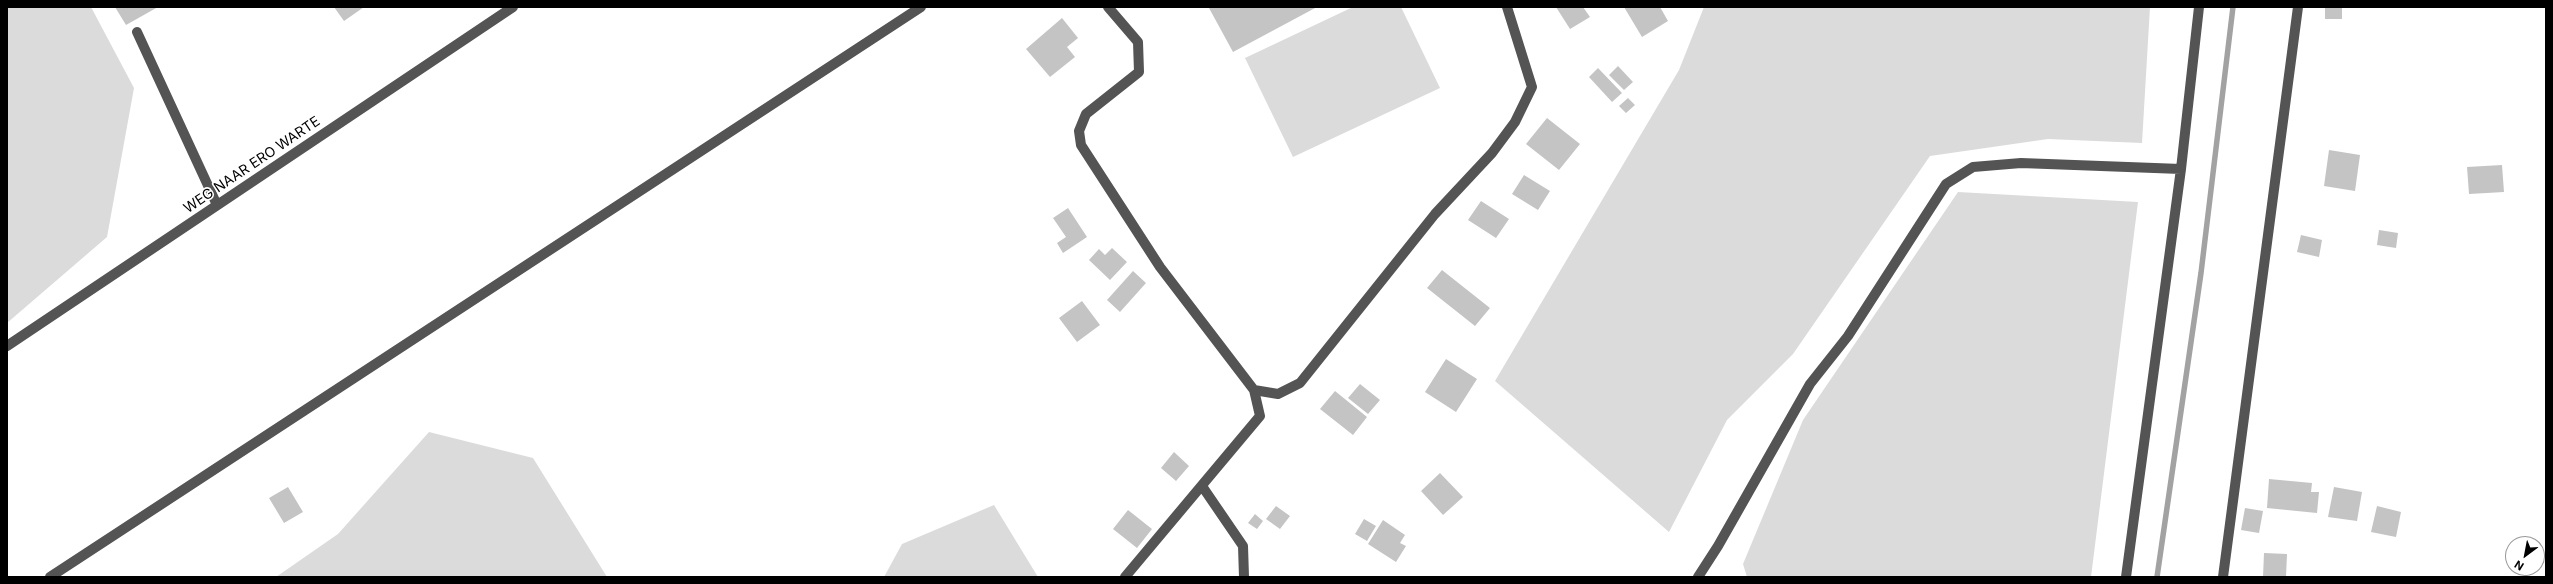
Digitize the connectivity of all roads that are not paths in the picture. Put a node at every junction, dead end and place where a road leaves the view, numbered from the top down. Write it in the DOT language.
graph roads {
  1 [pos="513,7"];
  2 [pos="921,7"];
  3 [pos="1108,7"];
  4 [pos="1507,7"];
  5 [pos="2198,7"];
  6 [pos="2298,7"];
  7 [pos="137,32"];
  8 [pos="2181,170"];
  9 [pos="217,205"];
  10 [pos="7,346"];
  11 [pos="1254,390"];
  12 [pos="1202,486"];
  13 [pos="50,577"];
  14 [pos="1125,577"];
  15 [pos="1244,577"];
  16 [pos="1698,577"];
  17 [pos="2126,577"];
  18 [pos="2224,577"];
  1 -- 9 [label="street, WEG NAAR ERO WARTE"];
  2 -- 13 [label="street"];
  3 -- 11 [label="street"];
  4 -- 11 [label="street"];
  5 -- 8 [label="street"];
  6 -- 18 [label="street"];
  7 -- 9 [label="street"];
  8 -- 16 [label="street"];
  8 -- 17 [label="street"];
  9 -- 10 [label="street, WEG NAAR ERO WARTE"];
  11 -- 12 [label="street"];
  12 -- 14 [label="street"];
  12 -- 15 [label="street"];
}
